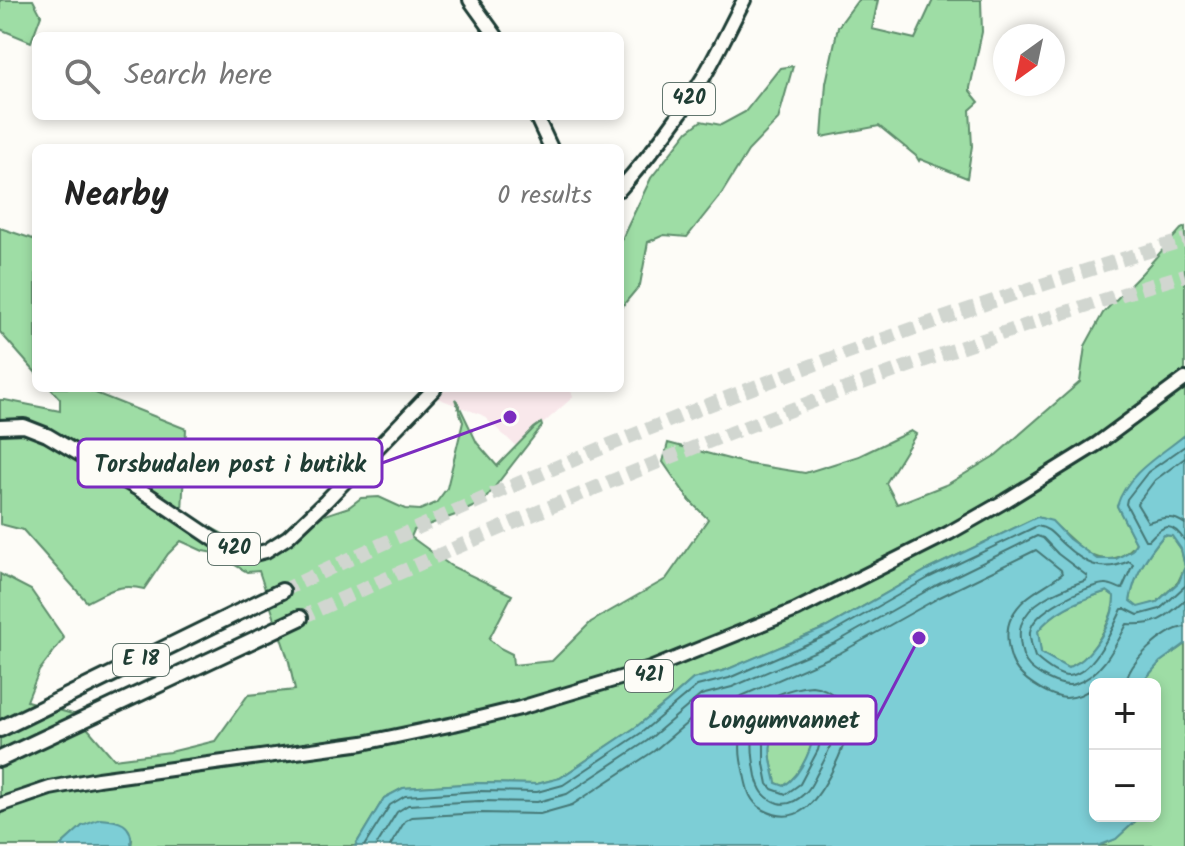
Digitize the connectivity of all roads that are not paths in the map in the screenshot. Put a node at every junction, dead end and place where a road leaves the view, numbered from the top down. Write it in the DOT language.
graph roads {
  1 [pos="470,0"];
  2 [pos="744,0"];
  3 [pos="493,32"];
  4 [pos="538,120"];
  5 [pos="549,144"];
  6 [pos="624,184"];
  7 [pos="1185,379"];
  8 [pos="1185,388"];
  9 [pos="431,392"];
  10 [pos="0,427"];
  11 [pos="282,591"];
  12 [pos="300,618"];
  13 [pos="0,729"];
  14 [pos="0,759"];
  15 [pos="0,805"];
  16 [pos="0,811"];
  1 -- 3 [label="main road"];
  2 -- 6 [label="main road, 420"];
  4 -- 5 [label="main road"];
  7 -- 15 [label="main road, 421"];
  8 -- 16 [label="main road, 421"];
  9 -- 10 [label="main road, 420"];
  11 -- 13 [label="highway, E 18"];
  12 -- 14 [label="highway, E 18"];
}
